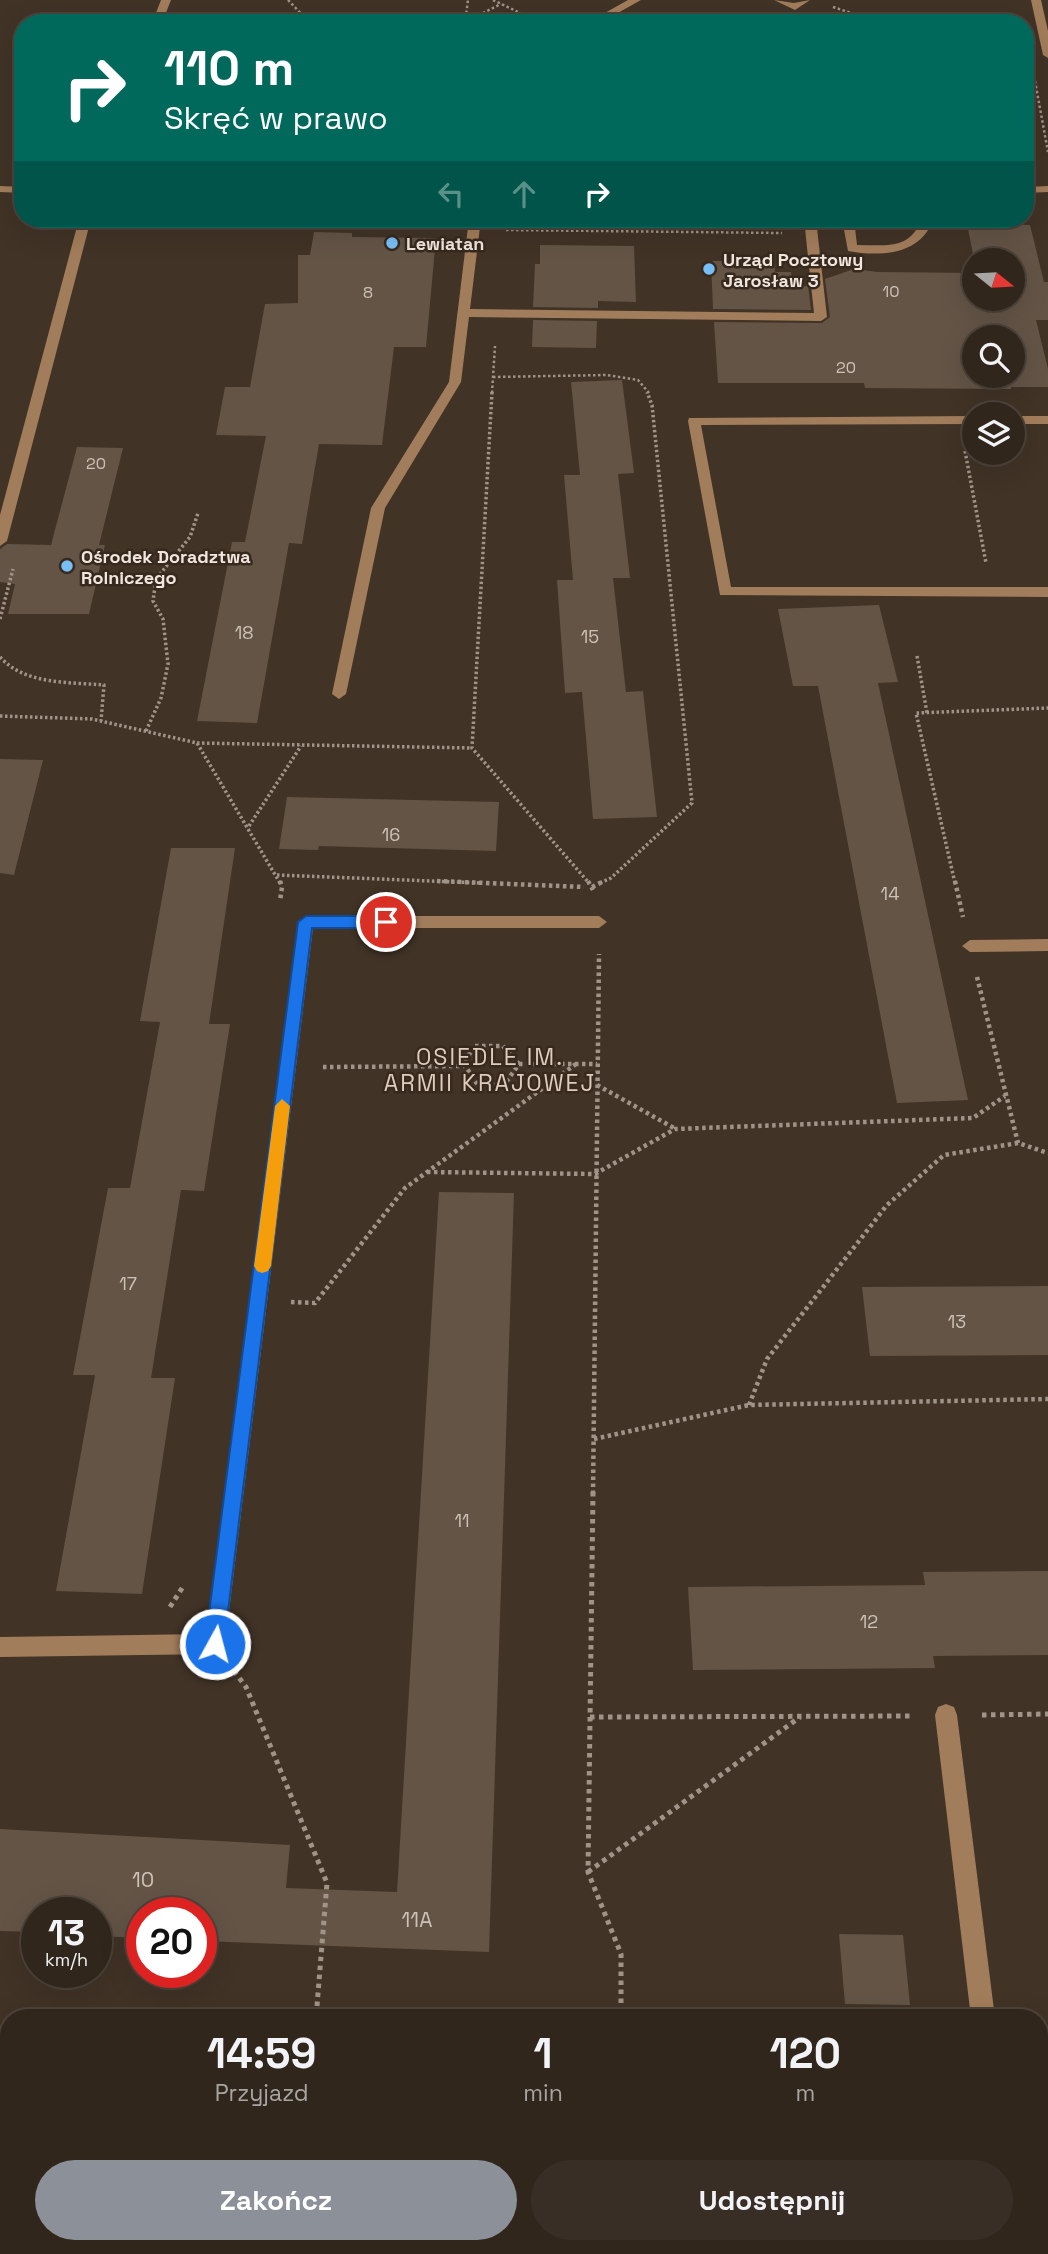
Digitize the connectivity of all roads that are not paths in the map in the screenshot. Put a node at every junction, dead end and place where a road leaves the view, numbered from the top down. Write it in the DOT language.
graph roads {
  1 [pos="636,0"];
  2 [pos="779,0"];
  3 [pos="805,0"];
  4 [pos="1036,0"];
  5 [pos="609,14"];
  6 [pos="1048,55"];
  7 [pos="83,228"];
  8 [pos="474,228"];
  9 [pos="811,228"];
  10 [pos="849,228"];
  11 [pos="926,228"];
  12 [pos="463,313"];
  13 [pos="1048,419"];
  14 [pos="962,420"];
  15 [pos="1025,420"];
  16 [pos="0,541"];
  17 [pos="1048,592"];
  18 [pos="339,694"];
  19 [pos="599,922"];
  20 [pos="1048,945"];
  21 [pos="970,946"];
  22 [pos="0,1647"];
  23 [pos="946,1715"];
  24 [pos="983,2009"];
  1 -- 5 [label="street"];
  2 -- 3 [label="street"];
  4 -- 6 [label="street"];
  7 -- 16 [label="street"];
  8 -- 12 [label="street"];
  9 -- 12 [label="street"];
  10 -- 11 [label="street"];
  12 -- 18 [label="street"];
  13 -- 15 [label="street"];
  14 -- 17 [label="street"];
  19 -- 22 [label="street"];
  20 -- 21 [label="street"];
  23 -- 24 [label="street"];
}
